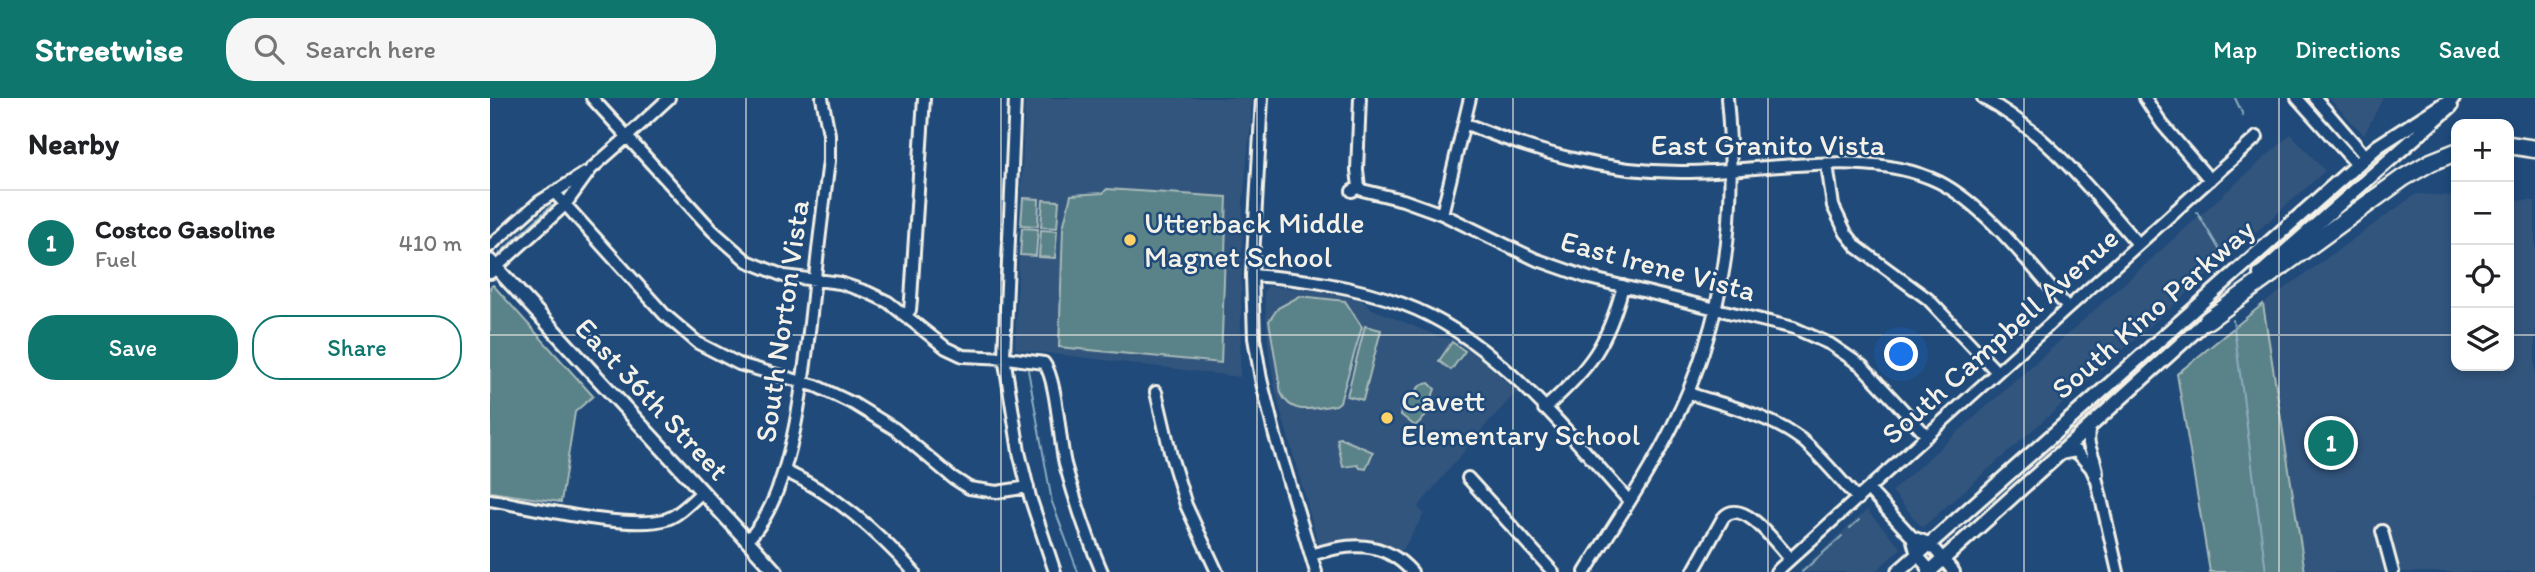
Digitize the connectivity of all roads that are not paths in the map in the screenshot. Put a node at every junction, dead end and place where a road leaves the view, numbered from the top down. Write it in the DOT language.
graph roads {
  1 [pos="592,98"];
  2 [pos="669,98"];
  3 [pos="822,98"];
  4 [pos="924,98"];
  5 [pos="1015,98"];
  6 [pos="1262,98"];
  7 [pos="1360,98"];
  8 [pos="1470,98"];
  9 [pos="1727,98"];
  10 [pos="1983,98"];
  11 [pos="2008,98"];
  12 [pos="2145,98"];
  13 [pos="2297,98"];
  14 [pos="2315,98"];
  15 [pos="2453,98"];
  16 [pos="2461,98"];
  17 [pos="2002,109"];
  18 [pos="1464,123"];
  19 [pos="627,136"];
  20 [pos="2257,137"];
  21 [pos="2514,146"];
  22 [pos="2535,149"];
  23 [pos="2451,154"];
  24 [pos="2361,161"];
  25 [pos="1827,164"];
  26 [pos="591,169"];
  27 [pos="1731,170"];
  28 [pos="2374,175"];
  29 [pos="2210,180"];
  30 [pos="554,192"];
  31 [pos="565,205"];
  32 [pos="1442,214"];
  33 [pos="2138,244"];
  34 [pos="490,246"];
  35 [pos="492,267"];
  36 [pos="1252,275"];
  37 [pos="815,280"];
  38 [pos="1623,286"];
  39 [pos="2067,308"];
  40 [pos="1716,309"];
  41 [pos="905,315"];
  42 [pos="2208,320"];
  43 [pos="2142,354"];
  44 [pos="1004,357"];
  45 [pos="2154,368"];
  46 [pos="1997,372"];
  47 [pos="802,382"];
  48 [pos="1156,392"];
  49 [pos="1688,393"];
  50 [pos="1544,409"];
  51 [pos="2090,427"];
  52 [pos="1927,436"];
  53 [pos="2060,454"];
  54 [pos="785,471"];
  55 [pos="1468,478"];
  56 [pos="2097,481"];
  57 [pos="1028,487"];
  58 [pos="1868,489"];
  59 [pos="702,492"];
  60 [pos="1858,499"];
  61 [pos="490,500"];
  62 [pos="1629,501"];
  63 [pos="2382,531"];
  64 [pos="1912,537"];
  65 [pos="747,540"];
  66 [pos="1930,543"];
  67 [pos="1311,555"];
  68 [pos="1917,555"];
  69 [pos="1790,559"];
  70 [pos="1943,559"];
  71 [pos="776,572"];
  72 [pos="914,572"];
  73 [pos="1055,572"];
  74 [pos="1102,572"];
  75 [pos="1217,572"];
  76 [pos="1316,572"];
  77 [pos="1412,572"];
  78 [pos="1553,572"];
  79 [pos="1585,572"];
  80 [pos="1693,572"];
  81 [pos="1776,572"];
  82 [pos="1898,572"];
  83 [pos="1931,572"];
  84 [pos="1954,572"];
  85 [pos="2118,572"];
  86 [pos="2393,572"];
  1 -- 19 [label="street"];
  2 -- 19 [label="street"];
  3 -- 37 [label="street, South Norton Vista"];
  4 -- 41 [label="street"];
  5 -- 44 [label="street"];
  6 -- 36 [label="street"];
  7 -- 32 [label="street, East Irene Vista"];
  8 -- 18 [label="street"];
  9 -- 27 [label="street"];
  10 -- 17 [label="street"];
  11 -- 17 [label="street"];
  12 -- 29 [label="street"];
  13 -- 24 [label="street"];
  14 -- 24 [label="street"];
  15 -- 24 [label="main road, South Kino Parkway"];
  16 -- 28 [label="main road, South Kino Parkway"];
  17 -- 33 [label="street"];
  18 -- 27 [label="street, East Granito Vista"];
  18 -- 32 [label="street"];
  19 -- 26 [label="street"];
  19 -- 37 [label="street"];
  20 -- 29 [label="street, South Campbell Avenue"];
  21 -- 22 [label="highway"];
  23 -- 42 [label="highway"];
  24 -- 28 [label="main road"];
  24 -- 43 [label="main road, South Kino Parkway"];
  25 -- 27 [label="street, East Granito Vista"];
  25 -- 39 [label="street, East Granito Vista"];
  25 -- 46 [label="street"];
  26 -- 30 [label="street"];
  26 -- 31 [label="street"];
  27 -- 40 [label="street"];
  28 -- 42 [label="main road, South Kino Parkway"];
  29 -- 33 [label="street, South Campbell Avenue"];
  30 -- 31 [label="street"];
  30 -- 34 [label="street"];
  31 -- 35 [label="street"];
  31 -- 47 [label="street"];
  32 -- 38 [label="street, East Irene Vista"];
  33 -- 39 [label="street, South Campbell Avenue"];
  35 -- 59 [label="main road, East 36th Street"];
  36 -- 50 [label="street"];
  36 -- 67 [label="street"];
  37 -- 41 [label="street"];
  37 -- 47 [label="street, South Norton Vista"];
  38 -- 40 [label="street, East Irene Vista"];
  38 -- 50 [label="street"];
  39 -- 46 [label="street, South Campbell Avenue"];
  40 -- 49 [label="street"];
  40 -- 52 [label="street, East Irene Vista"];
  41 -- 44 [label="street"];
  42 -- 45 [label="main road, South Kino Parkway"];
  43 -- 45 [label="main road"];
  43 -- 66 [label="main road, South Kino Parkway"];
  44 -- 57 [label="street"];
  44 -- 74 [label="street"];
  45 -- 51 [label="main road, South Kino Parkway"];
  46 -- 52 [label="street, South Campbell Avenue"];
  47 -- 54 [label="street, South Norton Vista"];
  47 -- 57 [label="street"];
  48 -- 75 [label="street"];
  49 -- 60 [label="street"];
  49 -- 62 [label="street"];
  50 -- 62 [label="street"];
  51 -- 53 [label="main road, South Kino Parkway"];
  51 -- 56 [label="street"];
  52 -- 58 [label="street, South Campbell Avenue"];
  53 -- 56 [label="street"];
  53 -- 70 [label="main road, South Kino Parkway"];
  54 -- 65 [label="street, South Norton Vista"];
  54 -- 72 [label="street"];
  55 -- 78 [label="street"];
  56 -- 85 [label="street"];
  57 -- 73 [label="street"];
  58 -- 60 [label="street, South Campbell Avenue"];
  58 -- 64 [label="street"];
  59 -- 61 [label="street"];
  59 -- 65 [label="main road, East 36th Street"];
  60 -- 69 [label="street, South Campbell Avenue"];
  62 -- 79 [label="street"];
  63 -- 86 [label="street"];
  64 -- 66 [label="street"];
  64 -- 68 [label="street"];
  65 -- 71 [label="main road, East 36th Street"];
  66 -- 68 [label="main road, South Kino Parkway"];
  66 -- 70 [label="street"];
  67 -- 76 [label="street"];
  67 -- 77 [label="street"];
  68 -- 82 [label="main road, South Kino Parkway"];
  68 -- 83 [label="street"];
  69 -- 80 [label="street"];
  69 -- 81 [label="street, South Campbell Avenue"];
  70 -- 83 [label="main road, South Kino Parkway"];
  70 -- 84 [label="street"];
}
